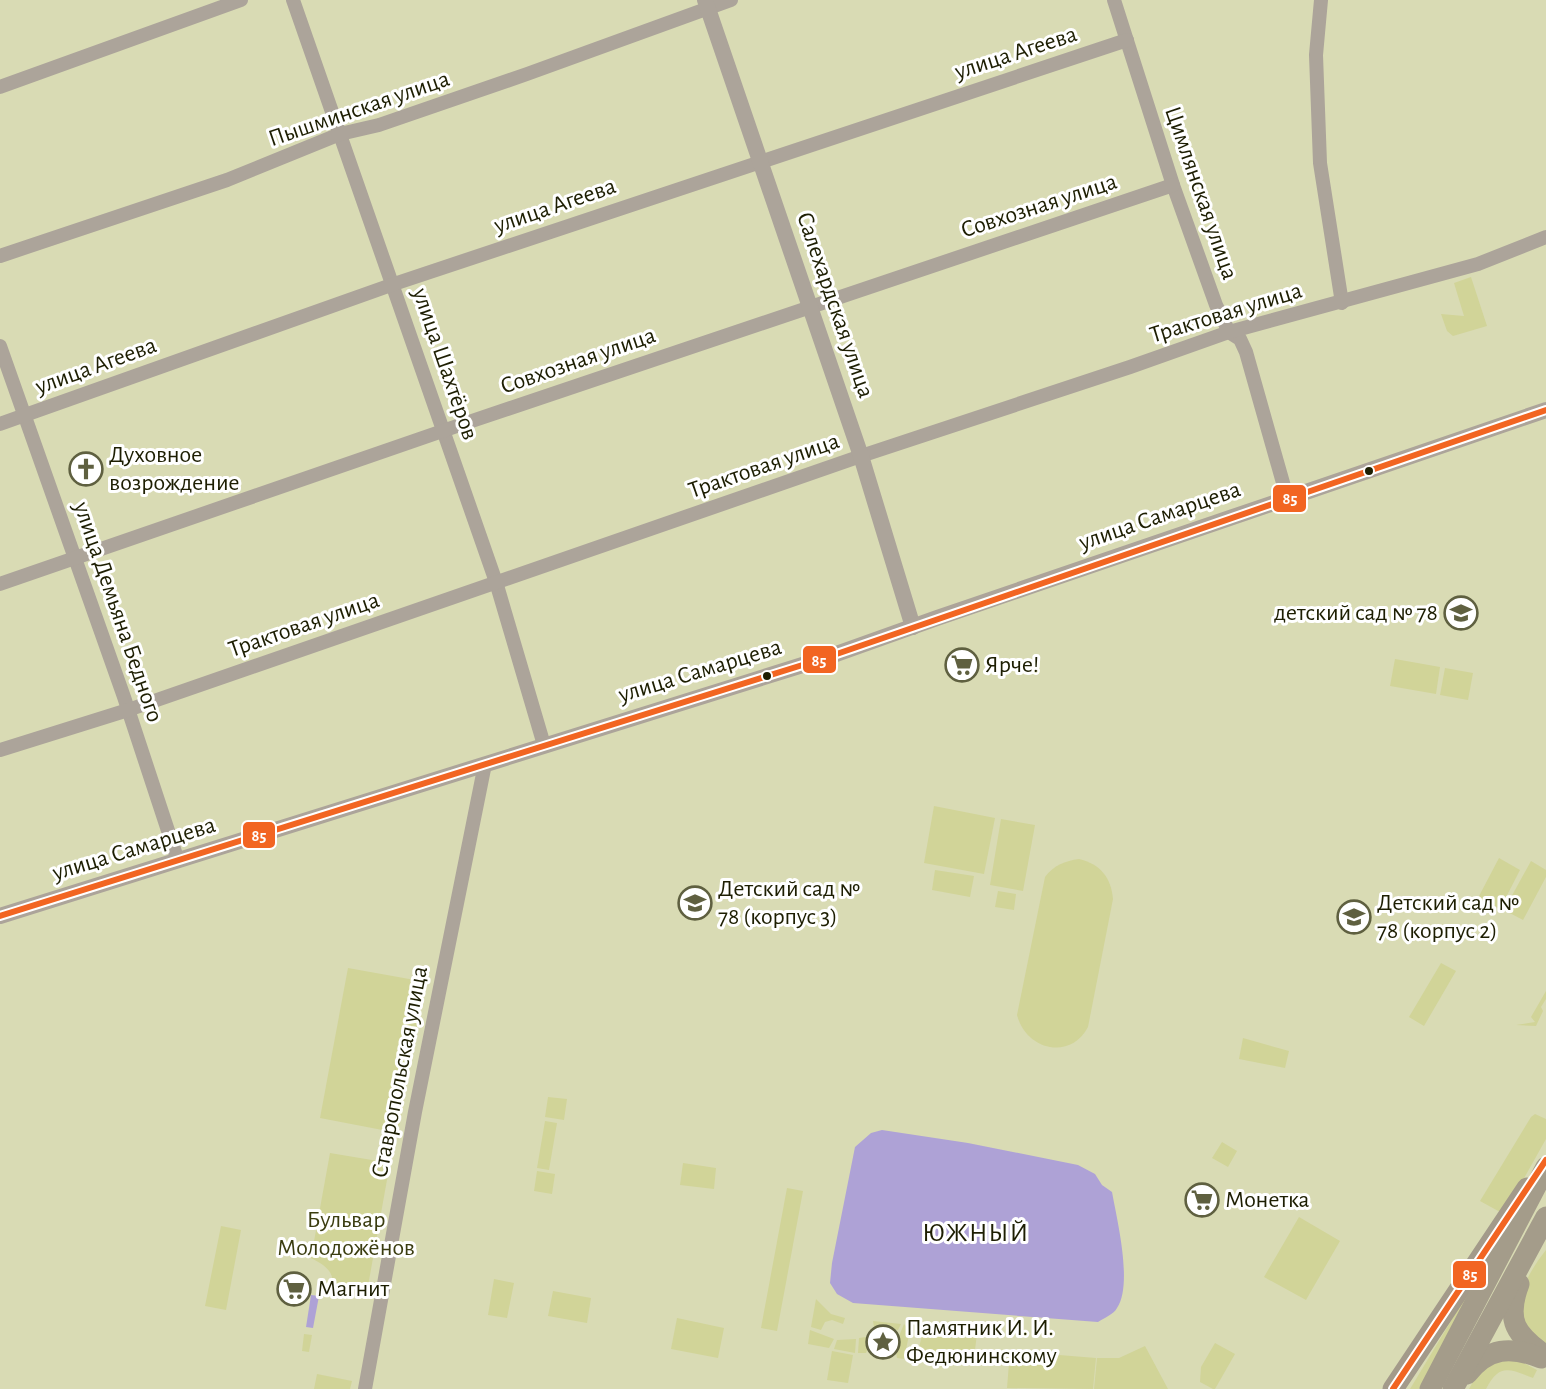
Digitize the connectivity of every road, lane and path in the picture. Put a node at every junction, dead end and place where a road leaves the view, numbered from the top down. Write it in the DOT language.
graph roads {
  1 [pos="240,0"];
  2 [pos="292,0"];
  3 [pos="731,0"];
  4 [pos="1114,0"];
  5 [pos="1321,0"];
  6 [pos="706,4"];
  7 [pos="1127,40"];
  8 [pos="0,87"];
  9 [pos="340,134"];
  10 [pos="761,161"];
  11 [pos="1173,185"];
  12 [pos="1546,237"];
  13 [pos="0,256"];
  14 [pos="394,284"];
  15 [pos="1342,303"];
  16 [pos="809,307"];
  17 [pos="1229,332"];
  18 [pos="0,345"];
  19 [pos="1546,410"];
  20 [pos="26,415"];
  21 [pos="0,424"];
  22 [pos="444,431"];
  23 [pos="861,456"];
  24 [pos="1287,497"];
  25 [pos="75,559"];
  26 [pos="496,582"];
  27 [pos="0,584"];
  28 [pos="913,627"];
  29 [pos="128,710"];
  30 [pos="544,745"];
  31 [pos="0,750"];
  32 [pos="485,764"];
  33 [pos="178,861"];
  34 [pos="0,916"];
  35 [pos="1546,1160"];
  36 [pos="1546,1167"];
  37 [pos="1542,1224"];
  38 [pos="1546,1356"];
  39 [pos="1546,1361"];
  40 [pos="365,1389"];
  41 [pos="1393,1389"];
  42 [pos="1430,1389"];
  43 [pos="1455,1389"];
  1 -- 8 [label="street"];
  2 -- 9 [label="street, улица Шахтёров"];
  3 -- 6 [label="street, Пышминская улица"];
  4 -- 7 [label="street, Цимлянская улица"];
  5 -- 15 [label="street"];
  6 -- 9 [label="street, Пышминская улица"];
  6 -- 10 [label="street, Салехардская улица"];
  7 -- 10 [label="street, улица Агеева"];
  7 -- 11 [label="street, Цимлянская улица"];
  9 -- 13 [label="street, Пышминская улица"];
  9 -- 14 [label="street, улица Шахтёров"];
  10 -- 14 [label="street, улица Агеева"];
  10 -- 16 [label="street, Салехардская улица"];
  11 -- 16 [label="street, Совхозная улица"];
  11 -- 17 [label="street, Цимлянская улица"];
  12 -- 15 [label="street, Трактовая улица"];
  14 -- 20 [label="street, улица Агеева"];
  14 -- 22 [label="street, улица Шахтёров"];
  15 -- 17 [label="street, Трактовая улица"];
  16 -- 22 [label="street, Совхозная улица"];
  16 -- 23 [label="street, Салехардская улица"];
  17 -- 23 [label="street, Трактовая улица"];
  17 -- 24 [label="street, Цимлянская улица"];
  18 -- 20 [label="street, улица Демьяна Бедного"];
  19 -- 24 [label="street, улица Самарцева"];
  20 -- 21 [label="street, улица Агеева"];
  20 -- 25 [label="street, улица Демьяна Бедного"];
  22 -- 25 [label="street, Совхозная улица"];
  22 -- 26 [label="street, улица Шахтёров"];
  23 -- 26 [label="street, Трактовая улица"];
  23 -- 28 [label="street, Салехардская улица"];
  24 -- 28 [label="street, улица Самарцева"];
  25 -- 27 [label="street, Совхозная улица"];
  25 -- 29 [label="street, улица Демьяна Бедного"];
  26 -- 29 [label="street, Трактовая улица"];
  26 -- 30 [label="street, улица Шахтёров"];
  28 -- 30 [label="street, улица Самарцева"];
  29 -- 31 [label="street, Трактовая улица"];
  29 -- 33 [label="street, улица Демьяна Бедного"];
  30 -- 32 [label="street, улица Самарцева"];
  32 -- 33 [label="street, улица Самарцева"];
  32 -- 40 [label="street, Ставропольская улица"];
  33 -- 34 [label="street, улица Самарцева"];
  35 -- 41 [label="main road"];
  36 -- 42 [label="highway"];
  37 -- 38 [label="highway"];
  37 -- 43 [label="highway"];
  39 -- 43 [label="highway"];
}
